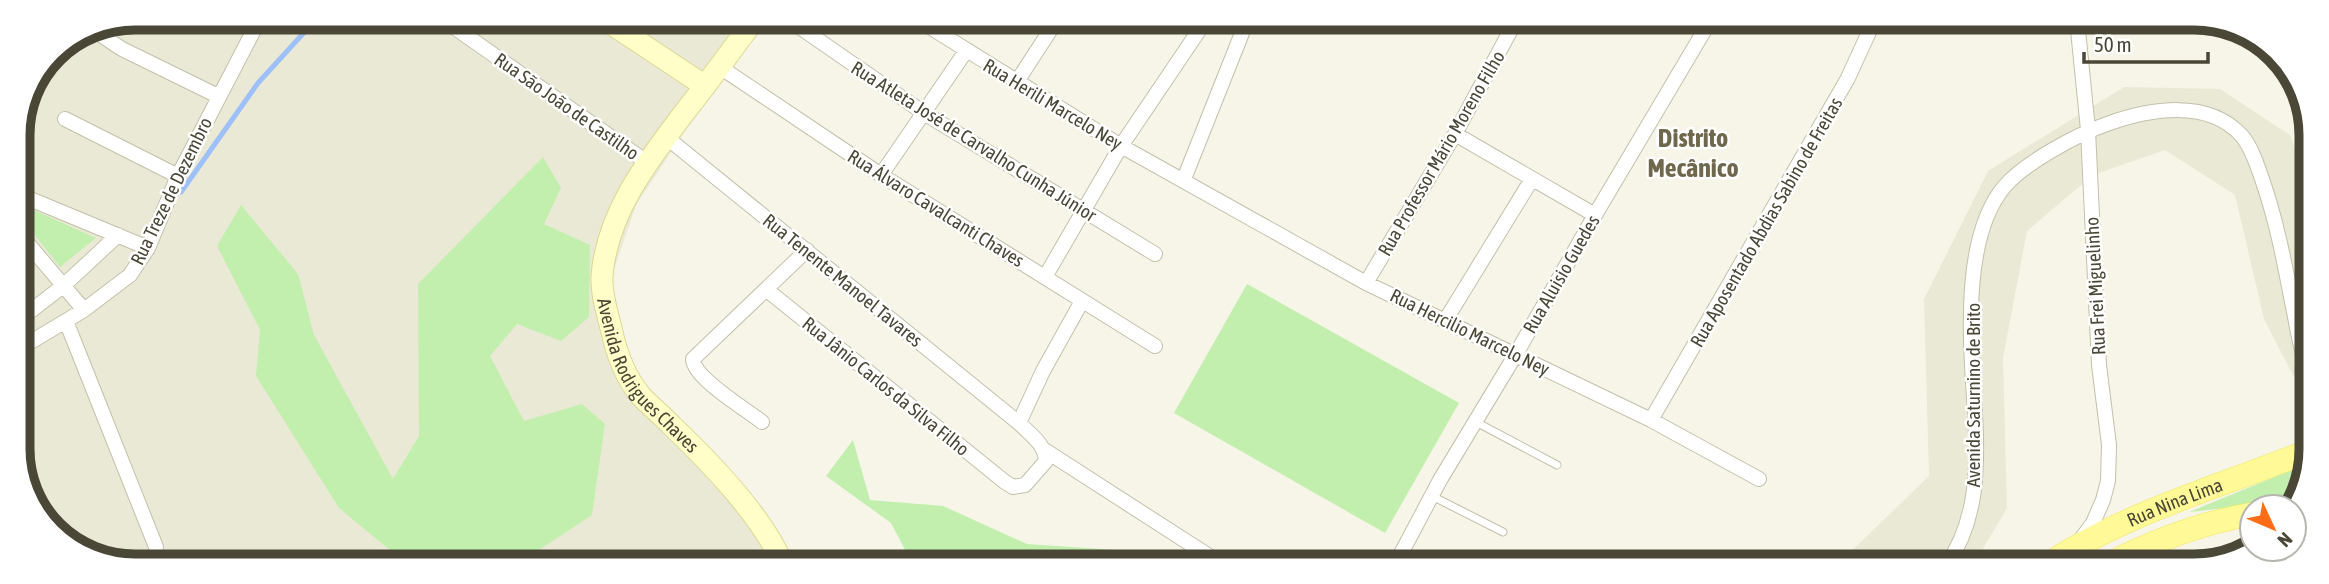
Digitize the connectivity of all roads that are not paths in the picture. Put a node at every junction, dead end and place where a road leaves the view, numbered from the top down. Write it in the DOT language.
graph roads {
  1 [pos="254,30"];
  2 [pos="459,30"];
  3 [pos="621,30"];
  4 [pos="747,30"];
  5 [pos="804,30"];
  6 [pos="934,30"];
  7 [pos="1050,30"];
  8 [pos="1199,30"];
  9 [pos="1243,30"];
  10 [pos="1511,30"];
  11 [pos="1705,30"];
  12 [pos="1870,30"];
  13 [pos="2078,30"];
  14 [pos="101,35"];
  15 [pos="966,51"];
  16 [pos="720,67"];
  17 [pos="1016,83"];
  18 [pos="705,86"];
  19 [pos="218,96"];
  20 [pos="924,113"];
  21 [pos="65,119"];
  22 [pos="2088,131"];
  23 [pos="1455,134"];
  24 [pos="666,137"];
  25 [pos="1121,146"];
  26 [pos="648,163"];
  27 [pos="881,175"];
  28 [pos="178,176"];
  29 [pos="1184,179"];
  30 [pos="1532,179"];
  31 [pos="30,199"];
  32 [pos="1083,211"];
  33 [pos="1595,215"];
  34 [pos="118,235"];
  35 [pos="30,246"];
  36 [pos="148,248"];
  37 [pos="807,250"];
  38 [pos="1155,254"];
  39 [pos="1045,276"];
  40 [pos="1366,283"];
  41 [pos="63,286"];
  42 [pos="767,290"];
  43 [pos="1082,300"];
  44 [pos="84,310"];
  45 [pos="30,312"];
  46 [pos="66,321"];
  47 [pos="1445,321"];
  48 [pos="2299,337"];
  49 [pos="30,342"];
  50 [pos="1155,346"];
  51 [pos="1516,354"];
  52 [pos="1651,420"];
  53 [pos="1475,421"];
  54 [pos="762,422"];
  55 [pos="1019,423"];
  56 [pos="1046,451"];
  57 [pos="2298,455"];
  58 [pos="1557,465"];
  59 [pos="1759,479"];
  60 [pos="1431,496"];
  61 [pos="2238,516"];
  62 [pos="1503,532"];
  63 [pos="2078,544"];
  64 [pos="156,547"];
  65 [pos="777,554"];
  66 [pos="1206,554"];
  67 [pos="1401,554"];
  68 [pos="1953,554"];
  69 [pos="2063,554"];
  70 [pos="2132,554"];
  1 -- 19 [label="street, Rua Treze de Dezembro"];
  2 -- 26 [label="street, Rua São João de Castilho"];
  3 -- 18 [label="street"];
  4 -- 16 [label="street, Avenida Rodrigues Chaves"];
  5 -- 20 [label="street, Rua Atleta José de Carvalho Cunha Júnior"];
  6 -- 15 [label="street, Rua Herili Marcelo Ney"];
  7 -- 17 [label="street"];
  8 -- 25 [label="street"];
  9 -- 29 [label="street"];
  10 -- 23 [label="street, Rua Professor Mário Moreno Filho"];
  11 -- 33 [label="street, Rua Aluisio Guedes"];
  12 -- 52 [label="street, Rua Aposentado Abdias Sabino de Freitas"];
  13 -- 22 [label="street, Rua Frei Miguelinho"];
  14 -- 19 [label="street"];
  15 -- 17 [label="street, Rua Herili Marcelo Ney"];
  15 -- 20 [label="street"];
  16 -- 18 [label="street, Avenida Rodrigues Chaves"];
  16 -- 27 [label="street, Rua Álvaro Cavalcanti Chaves"];
  17 -- 25 [label="street, Rua Herili Marcelo Ney"];
  18 -- 24 [label="street, Avenida Rodrigues Chaves"];
  19 -- 28 [label="street, Rua Treze de Dezembro"];
  20 -- 27 [label="street"];
  20 -- 32 [label="street, Rua Atleta José de Carvalho Cunha Júnior"];
  21 -- 28 [label="street"];
  22 -- 48 [label="street, Avenida Saturnino de Brito"];
  22 -- 63 [label="street, Rua Frei Miguelinho"];
  22 -- 68 [label="street, Avenida Saturnino de Brito"];
  23 -- 30 [label="street"];
  23 -- 40 [label="street, Rua Professor Mário Moreno Filho"];
  24 -- 26 [label="street, Avenida Rodrigues Chaves"];
  24 -- 37 [label="street, Rua Tenente Manoel Tavares"];
  25 -- 29 [label="street, Rua Herili Marcelo Ney"];
  25 -- 32 [label="street"];
  26 -- 65 [label="street, Avenida Rodrigues Chaves"];
  27 -- 39 [label="street, Rua Álvaro Cavalcanti Chaves"];
  28 -- 36 [label="street, Rua Treze de Dezembro"];
  29 -- 40 [label="street, Rua Hercilio Marcelo Ney"];
  30 -- 33 [label="street"];
  30 -- 47 [label="street"];
  31 -- 34 [label="street"];
  32 -- 38 [label="street, Rua Atleta José de Carvalho Cunha Júnior"];
  32 -- 39 [label="street"];
  33 -- 51 [label="street, Rua Aluisio Guedes"];
  34 -- 36 [label="street"];
  34 -- 41 [label="street, Rua Treze de Dezembro"];
  35 -- 41 [label="street"];
  36 -- 44 [label="street, Rua Treze de Dezembro"];
  37 -- 42 [label="street"];
  37 -- 55 [label="street, Rua Tenente Manoel Tavares"];
  39 -- 43 [label="street, Rua Álvaro Cavalcanti Chaves"];
  40 -- 47 [label="street, Rua Hercilio Marcelo Ney"];
  41 -- 44 [label="street"];
  41 -- 45 [label="street, Rua Treze de Dezembro"];
  42 -- 54 [label="street"];
  42 -- 56 [label="street, Rua Jânio Carlos da Silva Filho"];
  43 -- 50 [label="street, Rua Álvaro Cavalcanti Chaves"];
  43 -- 55 [label="street"];
  44 -- 46 [label="street, Rua Treze de Dezembro"];
  46 -- 49 [label="street, Rua Treze de Dezembro"];
  46 -- 64 [label="street"];
  47 -- 51 [label="street, Rua Hercilio Marcelo Ney"];
  51 -- 52 [label="street, Rua Hercilio Marcelo Ney"];
  51 -- 53 [label="street, Rua Aluisio Guedes"];
  52 -- 59 [label="street, Rua Hercilio Marcelo Ney"];
  53 -- 58 [label="lane"];
  53 -- 60 [label="street, Rua Aluisio Guedes"];
  55 -- 56 [label="street, Rua Tenente Manoel Tavares"];
  56 -- 66 [label="street"];
  57 -- 63 [label="main road, Rua Nina Lima"];
  60 -- 62 [label="lane"];
  60 -- 67 [label="street, Rua Aluisio Guedes"];
  61 -- 70 [label="main road, Rua Nina Lima"];
  63 -- 69 [label="main road, Rua Nina Lima"];
}
